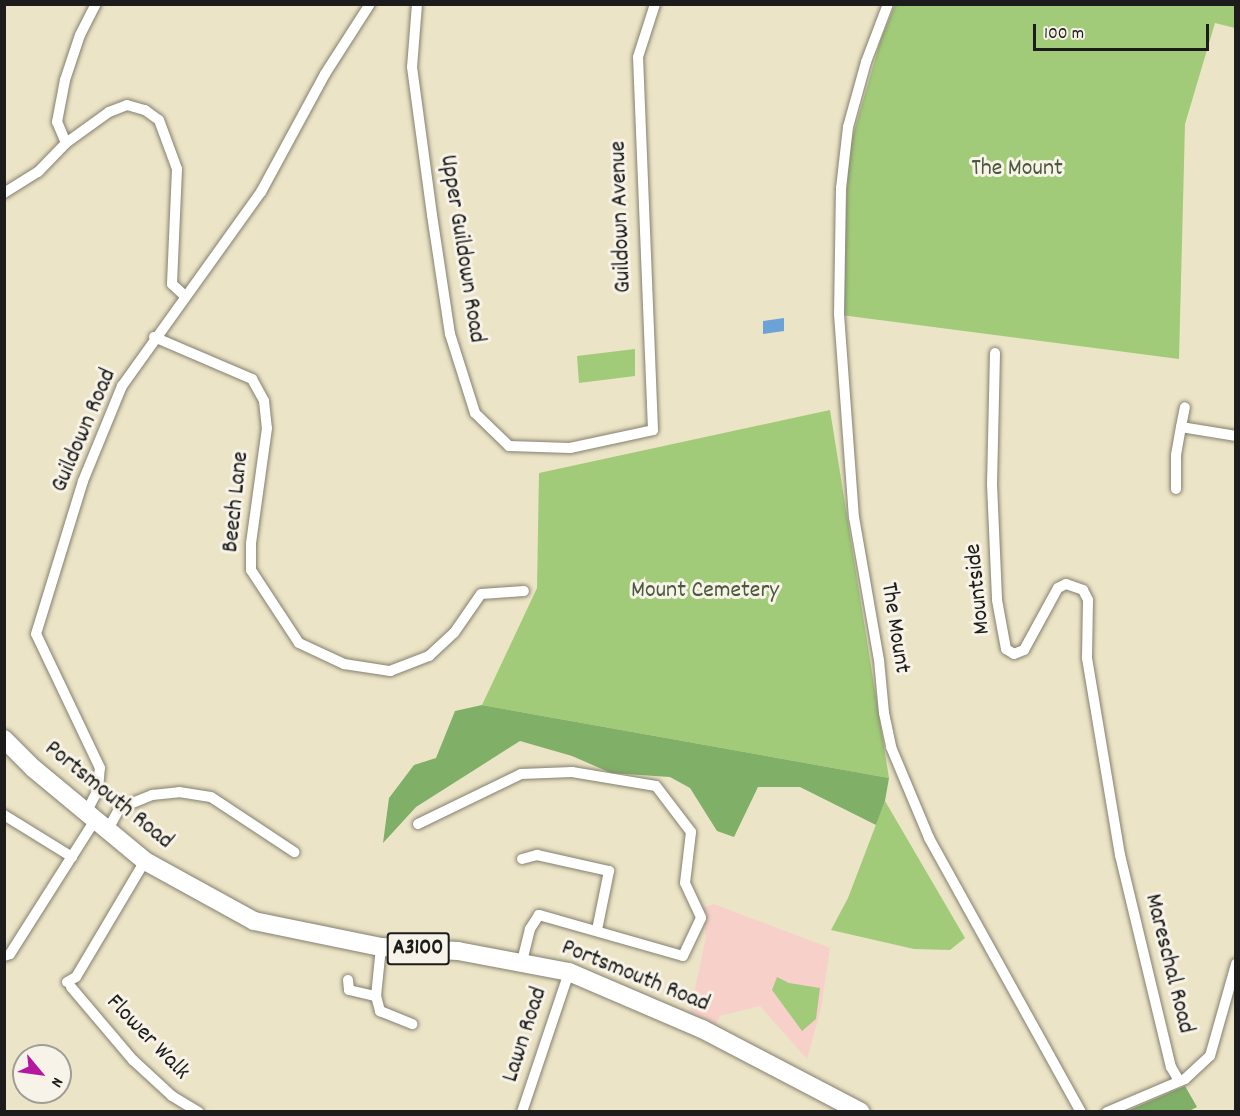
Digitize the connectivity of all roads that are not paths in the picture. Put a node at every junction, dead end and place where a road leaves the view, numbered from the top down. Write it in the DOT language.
graph roads {
  1 [pos="96,4"];
  2 [pos="370,4"];
  3 [pos="417,4"];
  4 [pos="655,4"];
  5 [pos="888,4"];
  6 [pos="66,143"];
  7 [pos="4,193"];
  8 [pos="185,296"];
  9 [pos="154,337"];
  10 [pos="995,353"];
  11 [pos="1185,407"];
  12 [pos="1181,427"];
  13 [pos="653,430"];
  14 [pos="1236,436"];
  15 [pos="1176,489"];
  16 [pos="524,591"];
  17 [pos="4,739"];
  18 [pos="4,815"];
  19 [pos="96,821"];
  20 [pos="418,824"];
  21 [pos="294,852"];
  22 [pos="1120,855"];
  23 [pos="72,857"];
  24 [pos="522,859"];
  25 [pos="145,861"];
  26 [pos="597,930"];
  27 [pos="381,946"];
  28 [pos="4,956"];
  29 [pos="522,961"];
  30 [pos="1236,964"];
  31 [pos="569,972"];
  32 [pos="348,980"];
  33 [pos="376,996"];
  34 [pos="412,1024"];
  35 [pos="1179,1081"];
  36 [pos="199,1112"];
  37 [pos="522,1112"];
  38 [pos="861,1112"];
  39 [pos="1081,1112"];
  40 [pos="1107,1112"];
  1 -- 6 [label="street"];
  2 -- 8 [label="street, Guildown Road"];
  3 -- 13 [label="street, Upper Guildown Road"];
  4 -- 13 [label="street, Guildown Avenue"];
  5 -- 39 [label="street, The Mount"];
  6 -- 7 [label="street"];
  6 -- 8 [label="street"];
  8 -- 9 [label="street, Guildown Road"];
  9 -- 16 [label="street, Beech Lane"];
  9 -- 19 [label="street, Guildown Road"];
  10 -- 22 [label="street, Mountside"];
  11 -- 12 [label="street"];
  12 -- 14 [label="street"];
  12 -- 15 [label="street"];
  17 -- 19 [label="main road, Portsmouth Road / A3100"];
  18 -- 23 [label="street"];
  19 -- 21 [label="street"];
  19 -- 23 [label="street"];
  19 -- 25 [label="main road, Portsmouth Road / A3100"];
  20 -- 26 [label="street"];
  22 -- 35 [label="street, Mareschal Road"];
  23 -- 28 [label="street"];
  24 -- 26 [label="street"];
  25 -- 27 [label="main road, Portsmouth Road / A3100"];
  25 -- 36 [label="street, Flower Walk"];
  26 -- 29 [label="street"];
  27 -- 29 [label="main road, Portsmouth Road / A3100"];
  27 -- 33 [label="street"];
  29 -- 31 [label="main road, Portsmouth Road / A3100"];
  30 -- 35 [label="street"];
  31 -- 37 [label="street, Lawn Road"];
  31 -- 38 [label="main road, Portsmouth Road / A3100"];
  32 -- 33 [label="street"];
  33 -- 34 [label="street"];
  35 -- 40 [label="street"];
}
